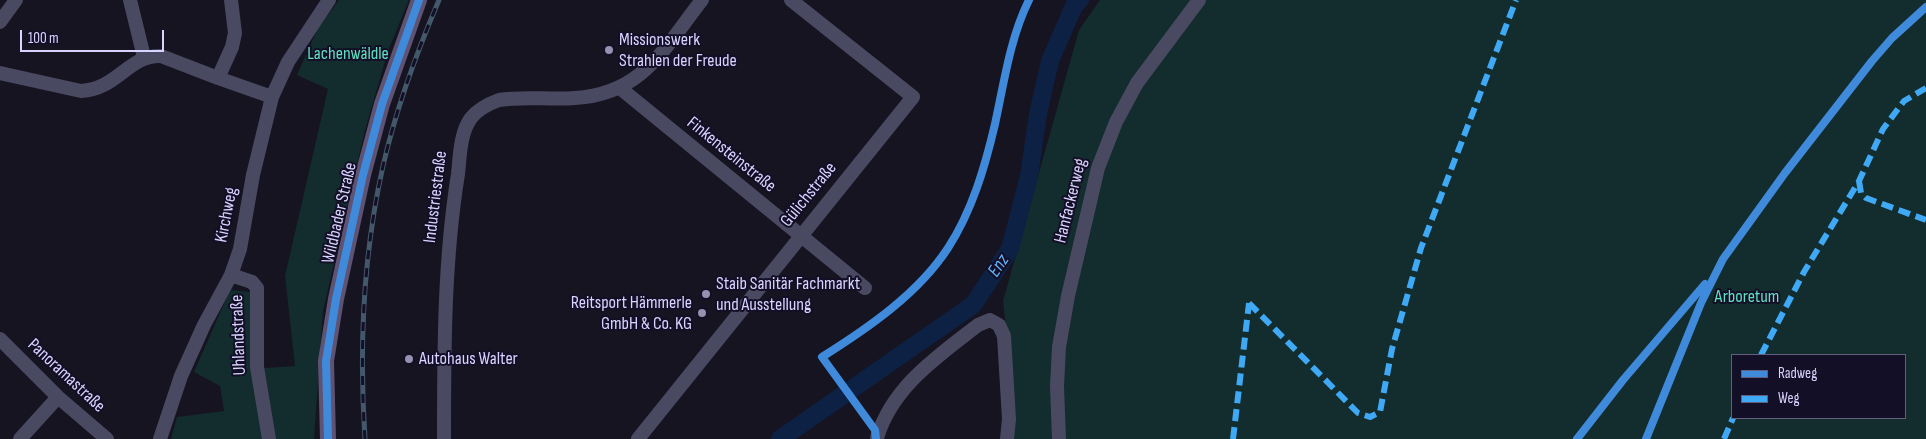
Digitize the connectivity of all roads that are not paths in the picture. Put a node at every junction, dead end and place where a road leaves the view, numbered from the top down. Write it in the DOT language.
graph roads {
  1 [pos="16,0"];
  2 [pos="130,0"];
  3 [pos="231,0"];
  4 [pos="329,0"];
  5 [pos="420,0"];
  6 [pos="702,0"];
  7 [pos="791,0"];
  8 [pos="1199,0"];
  9 [pos="0,22"];
  10 [pos="144,57"];
  11 [pos="0,72"];
  12 [pos="218,78"];
  13 [pos="620,88"];
  14 [pos="272,97"];
  15 [pos="800,236"];
  16 [pos="231,275"];
  17 [pos="865,288"];
  18 [pos="0,339"];
  19 [pos="58,397"];
  20 [pos="877,438"];
  21 [pos="20,439"];
  22 [pos="107,439"];
  23 [pos="160,439"];
  24 [pos="269,439"];
  25 [pos="328,439"];
  26 [pos="444,439"];
  27 [pos="638,439"];
  28 [pos="1007,439"];
  29 [pos="1059,439"];
  1 -- 9 [label="street"];
  2 -- 10 [label="street"];
  3 -- 12 [label="street"];
  4 -- 14 [label="street, Kirchweg"];
  5 -- 25 [label="main road, Wildbader Straße"];
  6 -- 13 [label="street, Industriestraße"];
  7 -- 15 [label="street, Gülichstraße"];
  8 -- 29 [label="street, Hanfackerweg"];
  10 -- 11 [label="street"];
  10 -- 12 [label="street"];
  12 -- 14 [label="street"];
  13 -- 15 [label="street, Finkensteinstraße"];
  13 -- 26 [label="street, Industriestraße"];
  14 -- 16 [label="street, Kirchweg"];
  15 -- 17 [label="street, Finkensteinstraße"];
  15 -- 27 [label="street, Gülichstraße"];
  16 -- 23 [label="street, Kirchweg"];
  16 -- 24 [label="street, Uhlandstraße"];
  18 -- 19 [label="street, Panoramastraße"];
  19 -- 21 [label="street"];
  19 -- 22 [label="street, Panoramastraße"];
  20 -- 28 [label="street"];
}
